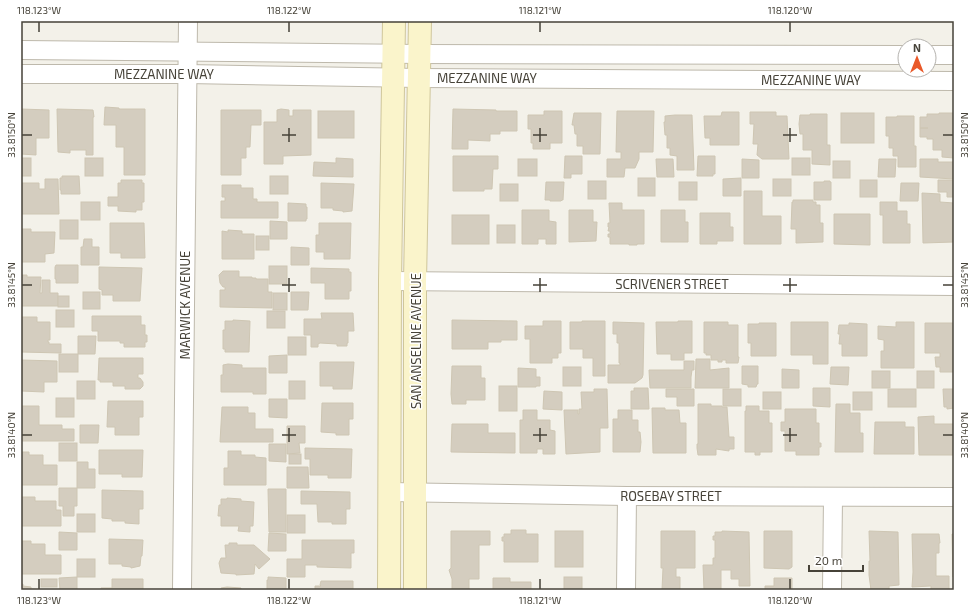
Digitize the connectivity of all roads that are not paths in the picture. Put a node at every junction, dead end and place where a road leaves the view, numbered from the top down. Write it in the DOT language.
graph roads {
  1 [pos="188,21"];
  2 [pos="394,21"];
  3 [pos="420,21"];
  4 [pos="21,50"];
  5 [pos="187,51"];
  6 [pos="394,54"];
  7 [pos="420,54"];
  8 [pos="897,55"];
  9 [pos="937,55"];
  10 [pos="954,55"];
  11 [pos="21,74"];
  12 [pos="187,74"];
  13 [pos="393,78"];
  14 [pos="419,78"];
  15 [pos="954,81"];
  16 [pos="390,281"];
  17 [pos="415,282"];
  18 [pos="954,286"];
  19 [pos="389,492"];
  20 [pos="415,492"];
  21 [pos="627,496"];
  22 [pos="833,497"];
  23 [pos="954,497"];
  24 [pos="182,590"];
  25 [pos="389,590"];
  26 [pos="415,590"];
  27 [pos="626,590"];
  28 [pos="832,590"];
  1 -- 5 [label="street, MARWICK AVENUE"];
  2 -- 6 [label="street, SAN ANSELINE AVENUE"];
  3 -- 7 [label="street, SAN ANSELINE AVENUE"];
  4 -- 5 [label="street, MEZZANINE WAY"];
  5 -- 6 [label="street, MEZZANINE WAY"];
  5 -- 12 [label="street, MARWICK AVENUE"];
  6 -- 7 [label="street, MEZZANINE WAY"];
  6 -- 13 [label="street, SAN ANSELINE AVENUE"];
  7 -- 8 [label="street, MEZZANINE WAY"];
  7 -- 14 [label="street, SAN ANSELINE AVENUE"];
  9 -- 10 [label="street"];
  11 -- 12 [label="street, MEZZANINE WAY"];
  12 -- 13 [label="street, MEZZANINE WAY"];
  12 -- 24 [label="street, MARWICK AVENUE"];
  13 -- 14 [label="street, MEZZANINE WAY"];
  13 -- 16 [label="street, SAN ANSELINE AVENUE"];
  14 -- 15 [label="street, MEZZANINE WAY"];
  14 -- 17 [label="street, SAN ANSELINE AVENUE"];
  16 -- 17 [label="street, SCRIVENER STREET"];
  16 -- 19 [label="street, SAN ANSELINE AVENUE"];
  17 -- 18 [label="street, SCRIVENER STREET"];
  17 -- 20 [label="street, SAN ANSELINE AVENUE"];
  19 -- 20 [label="street, ROSEBAY STREET"];
  19 -- 25 [label="street, SAN ANSELINE AVENUE"];
  20 -- 21 [label="street, ROSEBAY STREET"];
  20 -- 26 [label="street, SAN ANSELINE AVENUE"];
  21 -- 22 [label="street, ROSEBAY STREET"];
  21 -- 27 [label="street"];
  22 -- 23 [label="street, ROSEBAY STREET"];
  22 -- 28 [label="street"];
}
